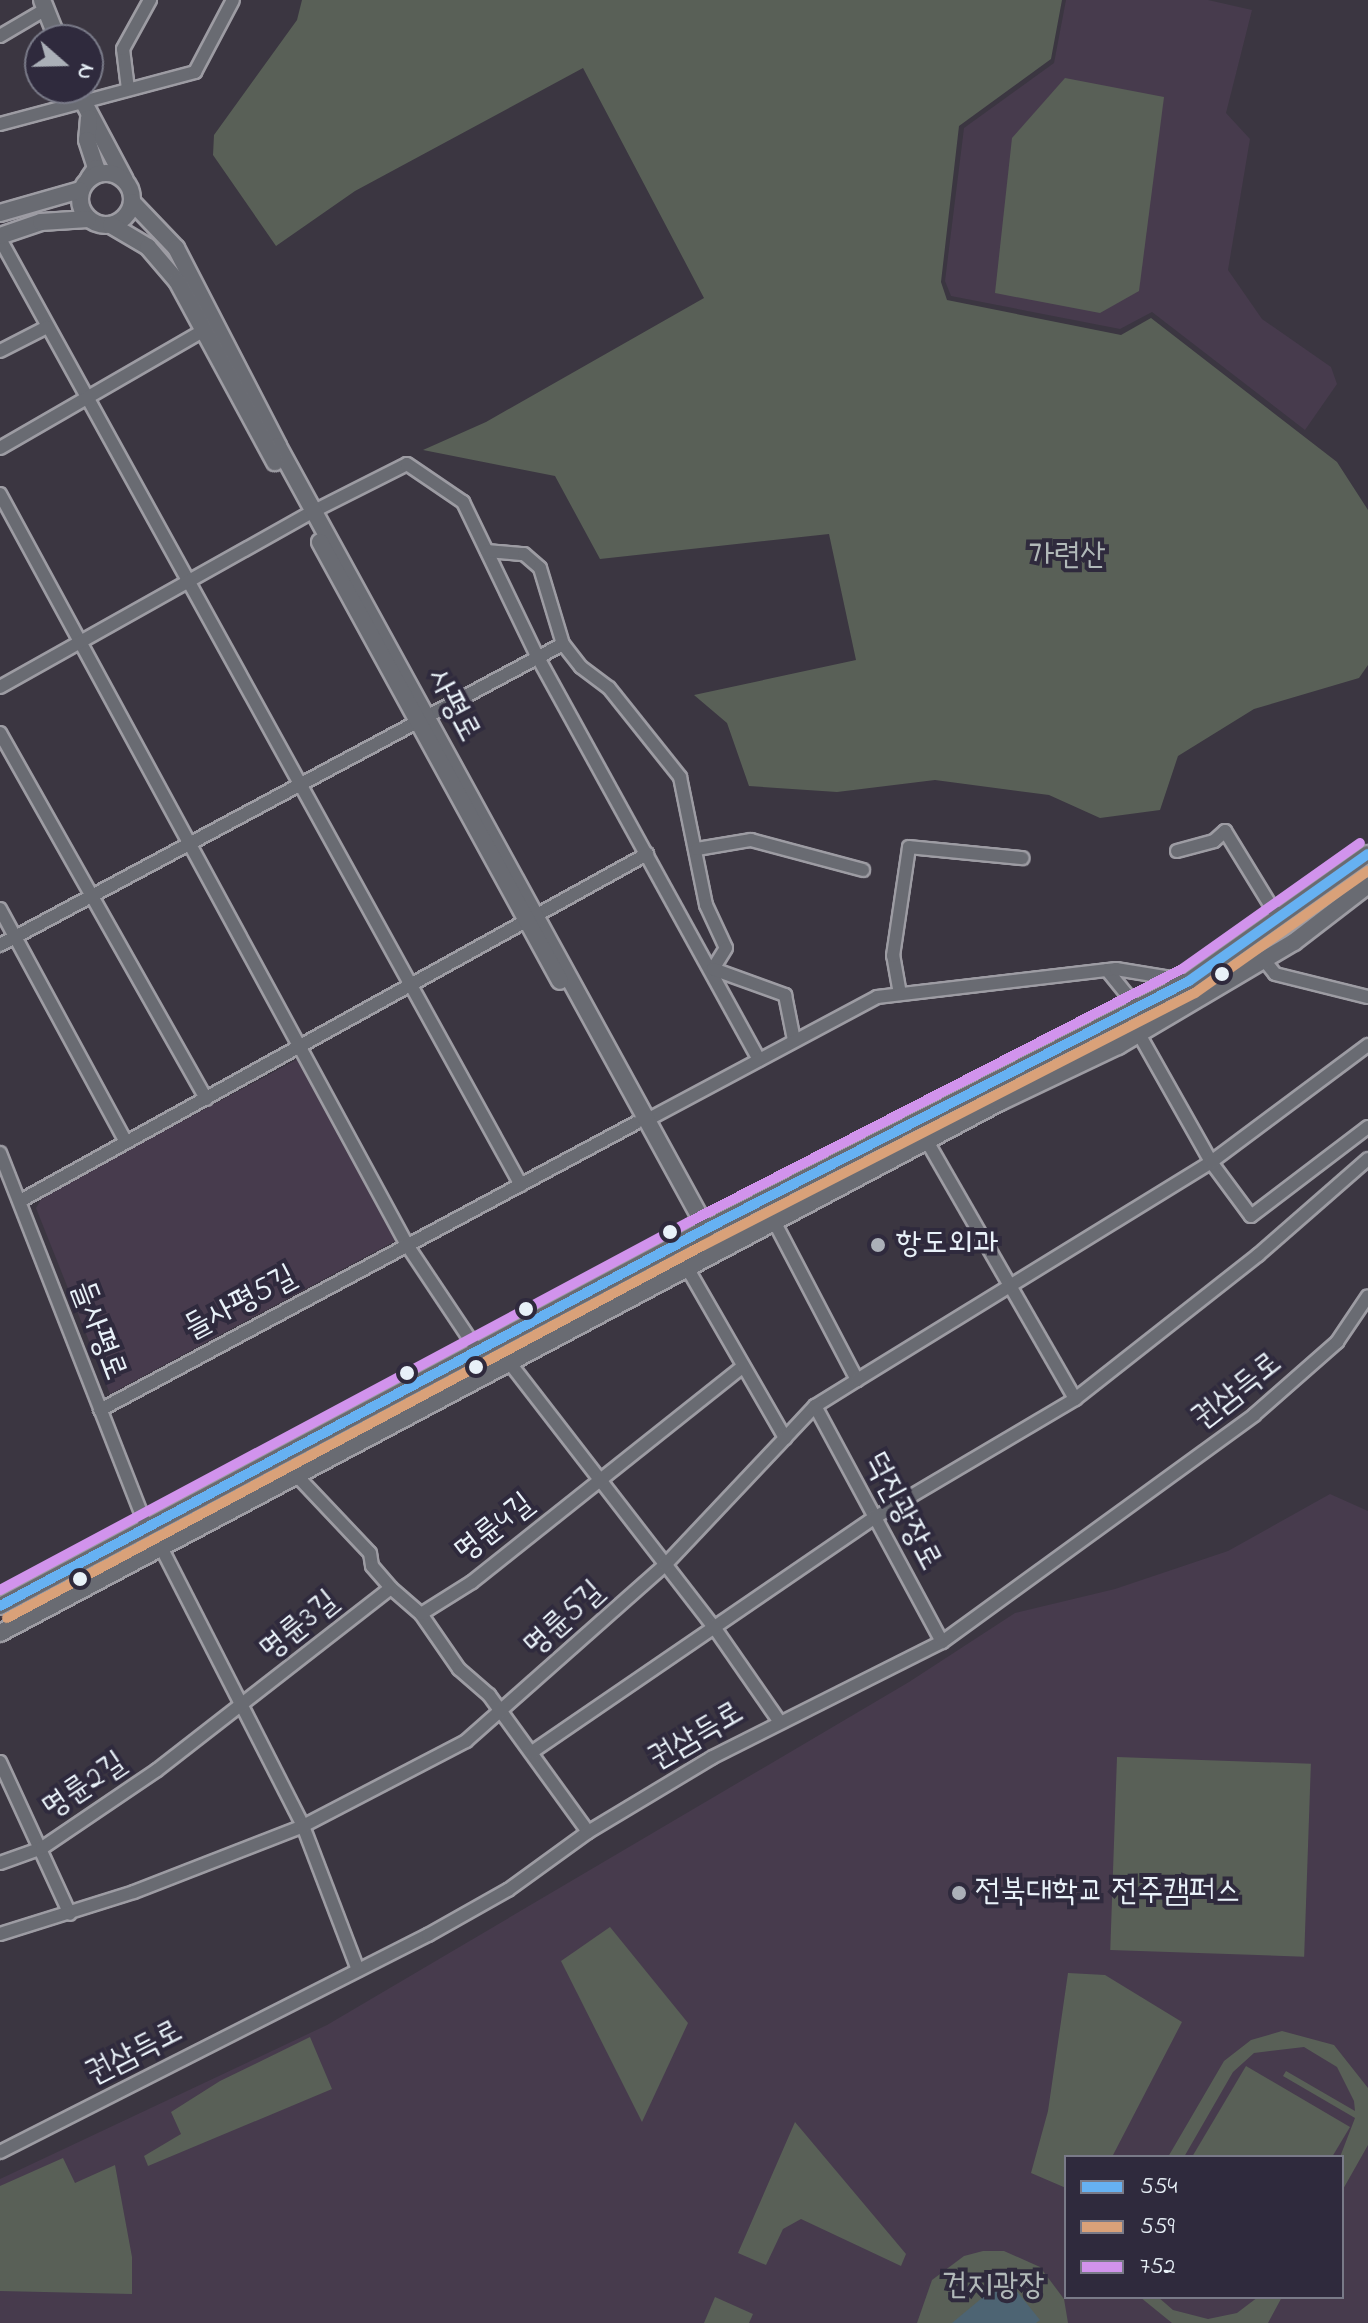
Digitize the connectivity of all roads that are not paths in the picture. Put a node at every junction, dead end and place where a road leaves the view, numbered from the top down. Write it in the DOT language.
graph roads {
  1 [pos="150,0"];
  2 [pos="233,0"];
  3 [pos="49,3"];
  4 [pos="54,24"];
  5 [pos="0,36"];
  6 [pos="128,89"];
  7 [pos="104,91"];
  8 [pos="52,104"];
  9 [pos="83,104"];
  10 [pos="89,118"];
  11 [pos="0,124"];
  12 [pos="125,180"];
  13 [pos="85,184"];
  14 [pos="132,202"];
  15 [pos="0,213"];
  16 [pos="88,219"];
  17 [pos="111,225"];
  18 [pos="0,237"];
  19 [pos="47,327"];
  20 [pos="201,332"];
  21 [pos="0,351"];
  22 [pos="86,399"];
  23 [pos="0,448"];
  24 [pos="0,494"];
  25 [pos="310,513"];
  26 [pos="487,551"];
  27 [pos="186,579"];
  28 [pos="82,644"];
  29 [pos="563,644"];
  30 [pos="536,654"];
  31 [pos="0,687"];
  32 [pos="420,719"];
  33 [pos="0,733"];
  34 [pos="297,783"];
  35 [pos="191,839"];
  36 [pos="697,849"];
  37 [pos="1177,851"];
  38 [pos="647,854"];
  39 [pos="1368,854"];
  40 [pos="1022,858"];
  41 [pos="863,870"];
  42 [pos="1368,885"];
  43 [pos="91,893"];
  44 [pos="0,909"];
  45 [pos="531,916"];
  46 [pos="1279,919"];
  47 [pos="15,936"];
  48 [pos="0,945"];
  49 [pos="1265,961"];
  50 [pos="713,969"];
  51 [pos="1107,970"];
  52 [pos="1189,981"];
  53 [pos="409,988"];
  54 [pos="900,994"];
  55 [pos="1368,997"];
  56 [pos="1136,1006"];
  57 [pos="1139,1034"];
  58 [pos="794,1040"];
  59 [pos="303,1045"];
  60 [pos="1368,1045"];
  61 [pos="759,1060"];
  62 [pos="206,1099"];
  63 [pos="642,1122"];
  64 [pos="1368,1127"];
  65 [pos="126,1142"];
  66 [pos="928,1143"];
  67 [pos="0,1153"];
  68 [pos="1368,1159"];
  69 [pos="1211,1162"];
  70 [pos="521,1185"];
  71 [pos="20,1201"];
  72 [pos="776,1225"];
  73 [pos="701,1236"];
  74 [pos="407,1245"];
  75 [pos="706,1263"];
  76 [pos="689,1271"];
  77 [pos="1007,1289"];
  78 [pos="1368,1296"];
  79 [pos="479,1353"];
  80 [pos="509,1362"];
  81 [pos="741,1368"];
  82 [pos="857,1380"];
  83 [pos="1075,1399"];
  84 [pos="815,1406"];
  85 [pos="100,1410"];
  86 [pos="785,1438"];
  87 [pos="299,1478"];
  88 [pos="599,1480"];
  89 [pos="874,1518"];
  90 [pos="147,1529"];
  91 [pos="161,1547"];
  92 [pos="665,1565"];
  93 [pos="391,1588"];
  94 [pos="0,1606"];
  95 [pos="421,1614"];
  96 [pos="714,1627"];
  97 [pos="0,1633"];
  98 [pos="942,1642"];
  99 [pos="242,1706"];
  100 [pos="500,1714"];
  101 [pos="779,1721"];
  102 [pos="532,1752"];
  103 [pos="0,1762"];
  104 [pos="157,1770"];
  105 [pos="303,1826"];
  106 [pos="588,1832"];
  107 [pos="42,1848"];
  108 [pos="0,1863"];
  109 [pos="70,1914"];
  110 [pos="0,1934"];
  111 [pos="358,1970"];
  112 [pos="0,2152"];
  1 -- 6 [label="street"];
  2 -- 6 [label="street"];
  3 -- 4 [label="street"];
  3 -- 5 [label="street"];
  6 -- 7 [label="street"];
  8 -- 11 [label="street"];
  9 -- 10 [label="street, 사평로"];
  10 -- 12 [label="street, 사평로"];
  10 -- 13 [label="street"];
  12 -- 13 [label="street"];
  12 -- 14 [label="street, 사평로"];
  13 -- 15 [label="street"];
  13 -- 16 [label="street"];
  14 -- 17 [label="street"];
  14 -- 25 [label="street, 사평로"];
  16 -- 17 [label="street, 사평로"];
  16 -- 18 [label="street, 사평로"];
  17 -- 20 [label="street, 사평로"];
  18 -- 19 [label="street"];
  19 -- 21 [label="street"];
  19 -- 22 [label="street"];
  20 -- 22 [label="street"];
  20 -- 25 [label="street, 사평로"];
  22 -- 23 [label="street"];
  22 -- 27 [label="street"];
  24 -- 28 [label="street"];
  25 -- 26 [label="street"];
  25 -- 27 [label="street"];
  25 -- 32 [label="street, 사평로"];
  26 -- 29 [label="street"];
  26 -- 30 [label="street"];
  27 -- 28 [label="street"];
  27 -- 34 [label="street"];
  28 -- 31 [label="street"];
  28 -- 35 [label="street"];
  29 -- 30 [label="street"];
  29 -- 36 [label="street"];
  30 -- 32 [label="street"];
  30 -- 38 [label="street"];
  32 -- 34 [label="street"];
  32 -- 45 [label="street, 사평로"];
  33 -- 43 [label="street"];
  34 -- 35 [label="street"];
  34 -- 53 [label="street"];
  35 -- 43 [label="street"];
  35 -- 59 [label="street"];
  36 -- 41 [label="street"];
  36 -- 50 [label="street"];
  37 -- 46 [label="street"];
  38 -- 45 [label="street"];
  38 -- 50 [label="street"];
  39 -- 46 [label="street"];
  40 -- 54 [label="street"];
  42 -- 49 [label="street"];
  43 -- 47 [label="street"];
  43 -- 62 [label="street"];
  44 -- 47 [label="street"];
  45 -- 53 [label="street"];
  45 -- 63 [label="street, 사평로"];
  46 -- 52 [label="street"];
  47 -- 48 [label="street"];
  47 -- 65 [label="street"];
  49 -- 55 [label="street"];
  49 -- 57 [label="street"];
  50 -- 58 [label="street"];
  50 -- 61 [label="street"];
  51 -- 52 [label="street, 들사평5길"];
  51 -- 54 [label="street, 들사평5길"];
  51 -- 56 [label="street"];
  52 -- 56 [label="street"];
  53 -- 59 [label="street"];
  53 -- 70 [label="street"];
  54 -- 58 [label="street, 들사평5길"];
  56 -- 73 [label="street"];
  57 -- 66 [label="street"];
  57 -- 69 [label="street"];
  58 -- 61 [label="street, 들사평5길"];
  59 -- 62 [label="street"];
  59 -- 74 [label="street"];
  60 -- 69 [label="street"];
  61 -- 63 [label="street, 들사평5길"];
  62 -- 65 [label="street"];
  63 -- 70 [label="street, 들사평5길"];
  63 -- 73 [label="street, 사평로"];
  64 -- 69 [label="street"];
  65 -- 71 [label="street"];
  66 -- 72 [label="street"];
  66 -- 77 [label="street"];
  67 -- 71 [label="street, 들사평로"];
  68 -- 83 [label="street"];
  69 -- 77 [label="street"];
  70 -- 74 [label="street, 들사평5길"];
  71 -- 85 [label="street, 들사평로"];
  72 -- 75 [label="street"];
  72 -- 82 [label="street"];
  73 -- 75 [label="street, 사평로"];
  73 -- 76 [label="street"];
  73 -- 79 [label="street"];
  74 -- 79 [label="street"];
  74 -- 85 [label="street, 들사평5길"];
  75 -- 76 [label="street"];
  76 -- 80 [label="street"];
  76 -- 81 [label="street"];
  77 -- 82 [label="street"];
  77 -- 83 [label="street"];
  78 -- 98 [label="street, 권삼득로"];
  79 -- 90 [label="street"];
  80 -- 87 [label="street"];
  80 -- 88 [label="street"];
  81 -- 86 [label="street"];
  81 -- 88 [label="street"];
  82 -- 84 [label="street"];
  83 -- 89 [label="street"];
  84 -- 86 [label="street"];
  84 -- 89 [label="street, 덕진광장로"];
  85 -- 90 [label="street, 들사평로"];
  86 -- 92 [label="street, 명륜5길"];
  87 -- 91 [label="street"];
  87 -- 93 [label="street"];
  88 -- 92 [label="street"];
  88 -- 95 [label="street, 명륜4길"];
  89 -- 96 [label="street"];
  89 -- 98 [label="street, 덕진광장로"];
  90 -- 94 [label="street"];
  91 -- 97 [label="street"];
  91 -- 99 [label="street, 명륜3길"];
  92 -- 96 [label="street"];
  92 -- 100 [label="street, 명륜5길"];
  93 -- 95 [label="street"];
  93 -- 99 [label="street, 명륜3길"];
  95 -- 100 [label="street"];
  96 -- 101 [label="street"];
  96 -- 102 [label="street"];
  98 -- 101 [label="street, 권삼득로"];
  99 -- 104 [label="street, 명륜3길"];
  99 -- 105 [label="street, 명륜3길"];
  100 -- 102 [label="street"];
  100 -- 105 [label="street"];
  101 -- 106 [label="street, 권삼득로"];
  102 -- 106 [label="street"];
  103 -- 107 [label="street, 명륜2길"];
  104 -- 107 [label="street, 명륜2길"];
  105 -- 109 [label="street"];
  105 -- 111 [label="street, 명륜3길"];
  106 -- 111 [label="street, 권삼득로"];
  107 -- 108 [label="street, 명륜2길"];
  107 -- 109 [label="street, 명륜2길"];
  109 -- 110 [label="street"];
  111 -- 112 [label="street, 권삼득로"];
}
